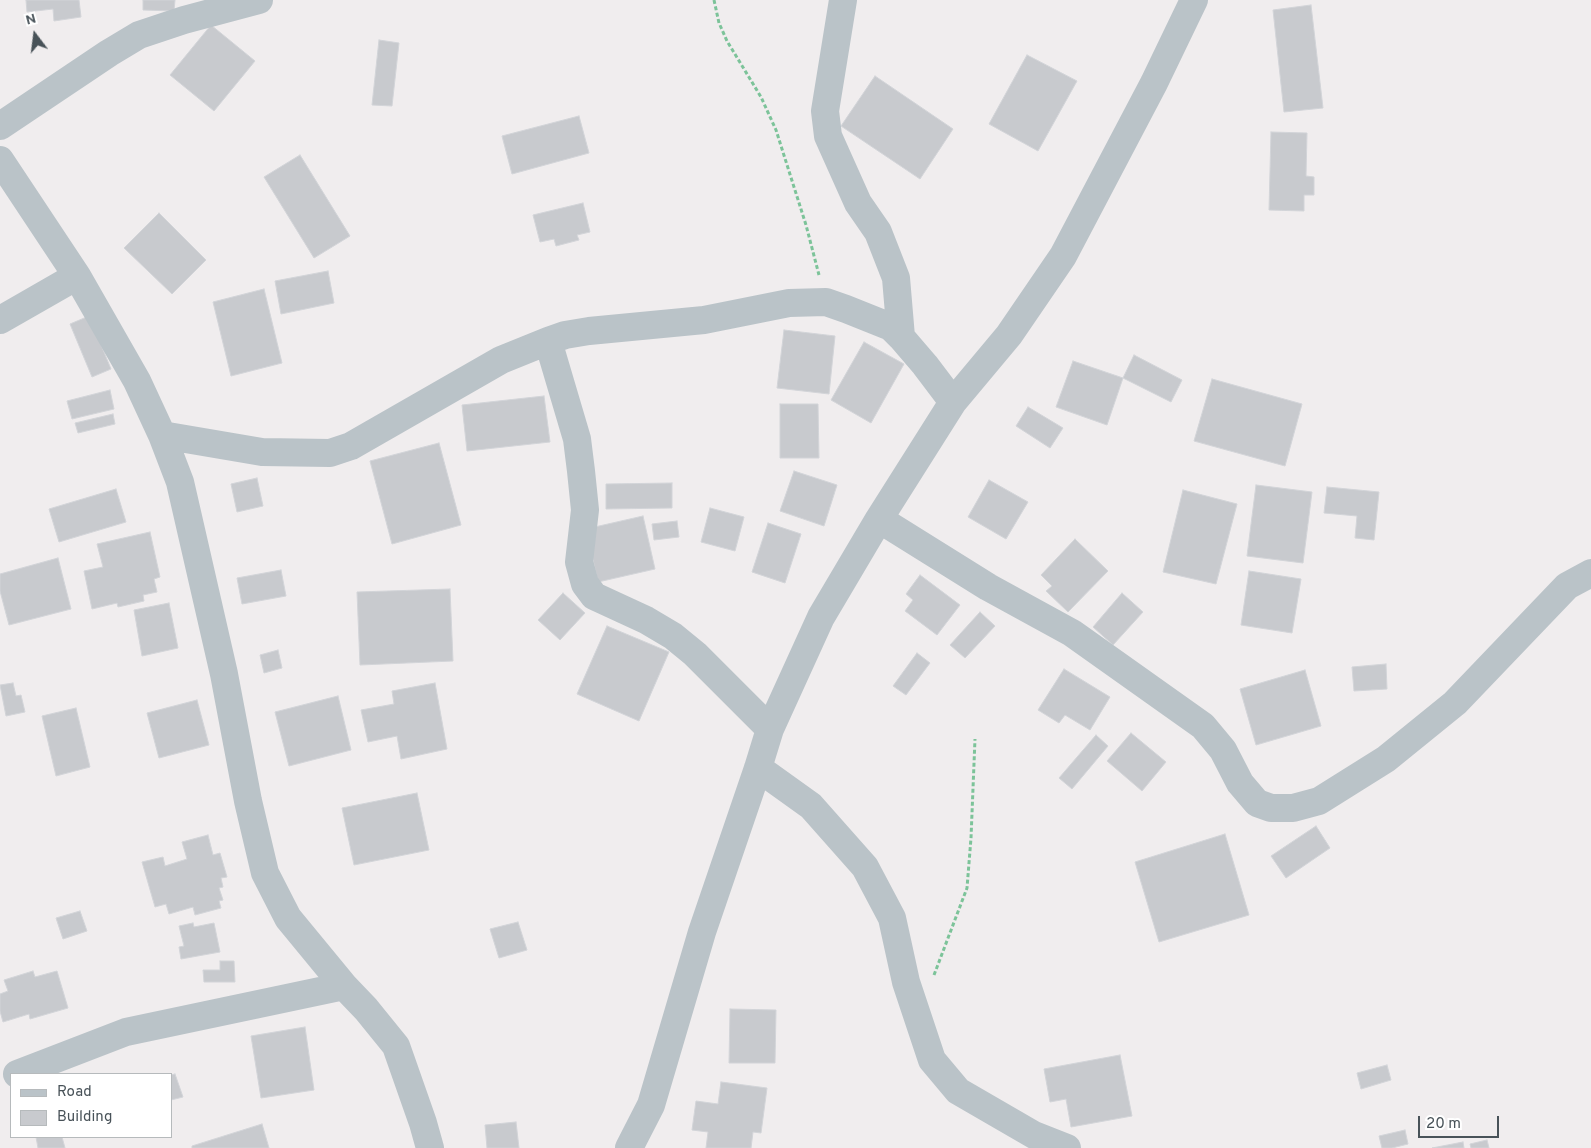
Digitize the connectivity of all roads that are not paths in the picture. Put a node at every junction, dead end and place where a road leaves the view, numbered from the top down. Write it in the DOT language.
graph roads {
  1 [pos="258,0"];
  2 [pos="843,0"];
  3 [pos="1194,0"];
  4 [pos="0,126"];
  5 [pos="0,160"];
  6 [pos="77,276"];
  7 [pos="0,320"];
  8 [pos="901,337"];
  9 [pos="548,341"];
  10 [pos="953,402"];
  11 [pos="162,434"];
  12 [pos="879,519"];
  13 [pos="1591,573"];
  14 [pos="770,729"];
  15 [pos="758,768"];
  16 [pos="344,986"];
  17 [pos="19,1073"];
  18 [pos="430,1148"];
  19 [pos="629,1148"];
  20 [pos="1067,1148"];
  1 -- 4 [label="street"];
  2 -- 8 [label="street"];
  3 -- 10 [label="street"];
  5 -- 6 [label="street"];
  6 -- 7 [label="street"];
  6 -- 11 [label="street"];
  8 -- 9 [label="street"];
  8 -- 10 [label="street"];
  9 -- 11 [label="street"];
  9 -- 14 [label="street"];
  10 -- 12 [label="street"];
  11 -- 16 [label="street"];
  12 -- 13 [label="street"];
  12 -- 14 [label="street"];
  14 -- 15 [label="street"];
  15 -- 19 [label="street"];
  15 -- 20 [label="street"];
  16 -- 17 [label="street"];
  16 -- 18 [label="street"];
}
